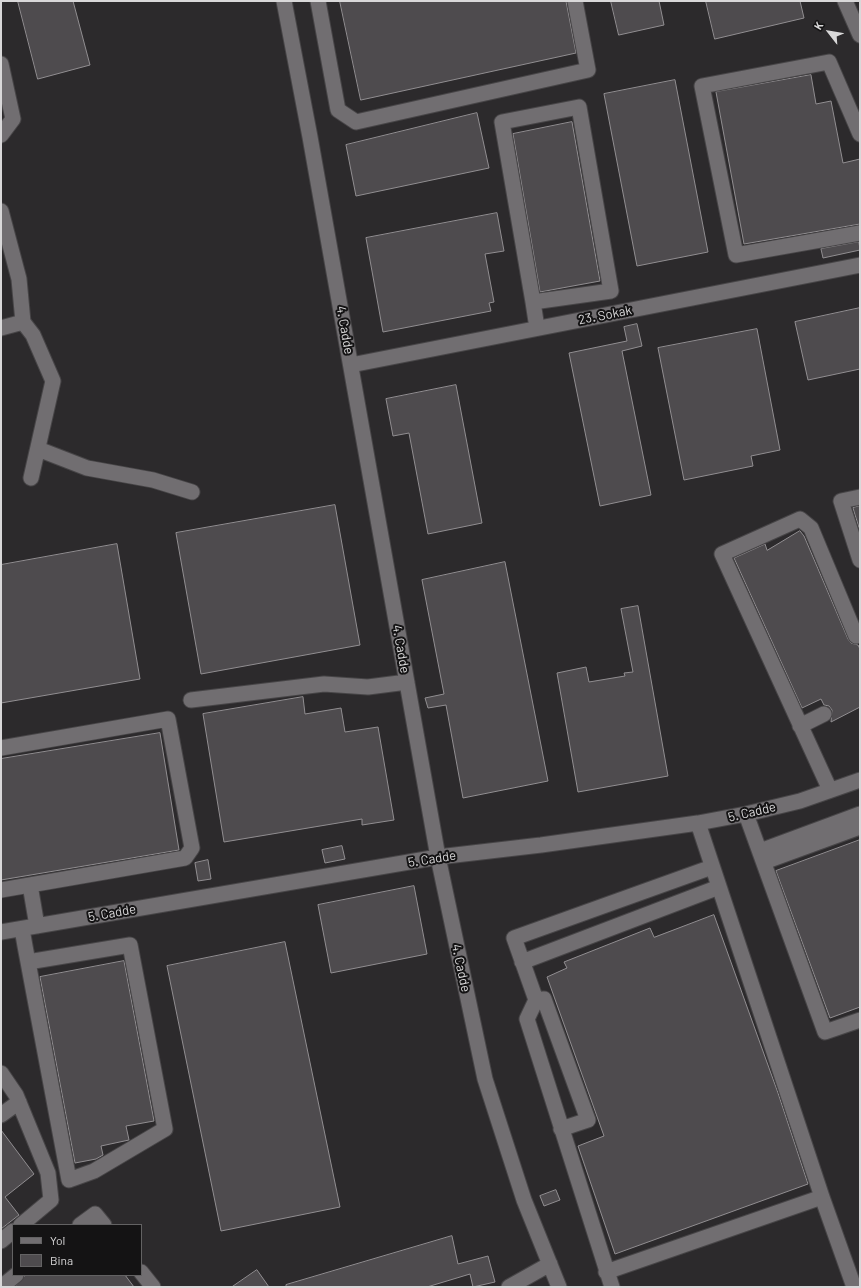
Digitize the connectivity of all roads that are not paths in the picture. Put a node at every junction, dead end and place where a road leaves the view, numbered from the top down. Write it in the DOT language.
graph roads {
  1 [pos="284,1"];
  2 [pos="318,1"];
  3 [pos="575,1"];
  4 [pos="846,1"];
  5 [pos="860,35"];
  6 [pos="1,64"];
  7 [pos="860,134"];
  8 [pos="1,135"];
  9 [pos="1,211"];
  10 [pos="860,233"];
  11 [pos="860,265"];
  12 [pos="533,302"];
  13 [pos="23,322"];
  14 [pos="1,328"];
  15 [pos="537,328"];
  16 [pos="351,365"];
  17 [pos="38,449"];
  18 [pos="31,478"];
  19 [pos="192,492"];
  20 [pos="860,497"];
  21 [pos="860,560"];
  22 [pos="856,636"];
  23 [pos="407,682"];
  24 [pos="191,700"];
  25 [pos="824,714"];
  26 [pos="800,726"];
  27 [pos="1,748"];
  28 [pos="860,780"];
  29 [pos="830,790"];
  30 [pos="746,814"];
  31 [pos="860,814"];
  32 [pos="698,823"];
  33 [pos="860,827"];
  34 [pos="762,856"];
  35 [pos="438,857"];
  36 [pos="712,867"];
  37 [pos="30,885"];
  38 [pos="719,887"];
  39 [pos="1,890"];
  40 [pos="37,926"];
  41 [pos="22,929"];
  42 [pos="1,932"];
  43 [pos="28,962"];
  44 [pos="522,962"];
  45 [pos="536,1000"];
  46 [pos="860,1020"];
  47 [pos="1,1072"];
  48 [pos="19,1102"];
  49 [pos="1,1115"];
  50 [pos="561,1129"];
  51 [pos="822,1197"];
  52 [pos="21,1224"];
  53 [pos="81,1224"];
  54 [pos="103,1224"];
  55 [pos="12,1232"];
  56 [pos="1,1241"];
  57 [pos="550,1264"];
  58 [pos="606,1272"];
  59 [pos="142,1273"];
  60 [pos="15,1276"];
  61 [pos="1,1286"];
  62 [pos="153,1287"];
  63 [pos="509,1287"];
  64 [pos="559,1287"];
  65 [pos="612,1287"];
  66 [pos="854,1287"];
  1 -- 16 [label="street, 4. Cadde"];
  2 -- 3 [label="street"];
  4 -- 5 [label="street"];
  6 -- 8 [label="street"];
  7 -- 10 [label="street"];
  9 -- 13 [label="street"];
  11 -- 15 [label="street, 23. Sokak"];
  12 -- 12 [label="street"];
  12 -- 15 [label="street"];
  13 -- 14 [label="street"];
  13 -- 17 [label="street"];
  15 -- 16 [label="street, 23. Sokak"];
  16 -- 23 [label="street, 4. Cadde"];
  17 -- 18 [label="street"];
  17 -- 19 [label="street"];
  20 -- 21 [label="street"];
  22 -- 26 [label="street"];
  23 -- 24 [label="street"];
  23 -- 35 [label="street, 4. Cadde"];
  25 -- 26 [label="street"];
  26 -- 29 [label="street"];
  27 -- 37 [label="street"];
  28 -- 29 [label="street, 5. Cadde"];
  29 -- 30 [label="street, 5. Cadde"];
  30 -- 32 [label="street, 5. Cadde"];
  30 -- 34 [label="street"];
  31 -- 34 [label="street"];
  32 -- 35 [label="street, 5. Cadde"];
  32 -- 36 [label="street"];
  33 -- 34 [label="street"];
  34 -- 46 [label="street"];
  35 -- 40 [label="street, 5. Cadde"];
  35 -- 57 [label="street, 4. Cadde"];
  36 -- 38 [label="street"];
  36 -- 44 [label="street"];
  37 -- 39 [label="street"];
  37 -- 40 [label="street"];
  38 -- 44 [label="street"];
  38 -- 51 [label="street"];
  40 -- 41 [label="street, 5. Cadde"];
  41 -- 42 [label="street, 5. Cadde"];
  41 -- 43 [label="street"];
  43 -- 43 [label="street"];
  44 -- 45 [label="street"];
  45 -- 50 [label="street"];
  45 -- 50 [label="street"];
  47 -- 48 [label="street"];
  48 -- 49 [label="street"];
  48 -- 52 [label="street"];
  50 -- 58 [label="street"];
  51 -- 58 [label="street"];
  51 -- 66 [label="street"];
  53 -- 54 [label="street"];
  55 -- 56 [label="street"];
  57 -- 63 [label="street"];
  57 -- 64 [label="street, 4. Cadde"];
  58 -- 65 [label="street"];
  59 -- 62 [label="street"];
  60 -- 61 [label="street"];
}
